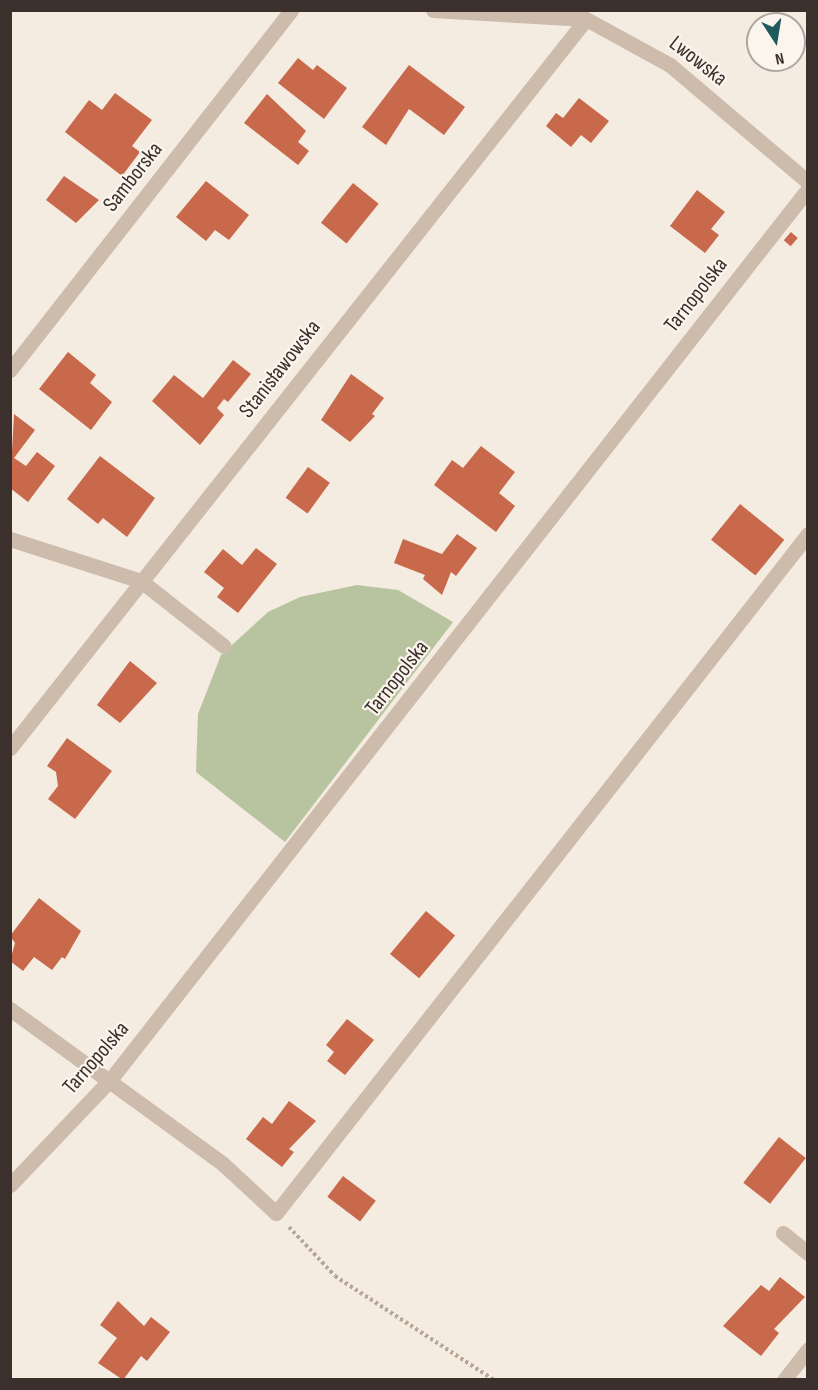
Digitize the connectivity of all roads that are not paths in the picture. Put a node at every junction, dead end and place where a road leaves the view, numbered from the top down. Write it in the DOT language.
graph roads {
  1 [pos="291,10"];
  2 [pos="433,10"];
  3 [pos="586,19"];
  4 [pos="807,182"];
  5 [pos="807,189"];
  6 [pos="10,370"];
  7 [pos="807,534"];
  8 [pos="10,539"];
  9 [pos="141,581"];
  10 [pos="224,646"];
  11 [pos="10,748"];
  12 [pos="10,1009"];
  13 [pos="110,1080"];
  14 [pos="10,1185"];
  15 [pos="783,1233"];
  16 [pos="807,1253"];
  17 [pos="807,1349"];
  18 [pos="784,1380"];
  1 -- 6 [label="street, Samborska"];
  2 -- 3 [label="street, Lwowska"];
  3 -- 4 [label="street, Lwowska"];
  3 -- 9 [label="street, Stanisławowska"];
  5 -- 13 [label="street, Tarnopolska"];
  7 -- 13 [label="street"];
  8 -- 9 [label="street"];
  9 -- 10 [label="street"];
  9 -- 11 [label="street, Stanisławowska"];
  12 -- 13 [label="street"];
  13 -- 14 [label="street, Tarnopolska"];
  15 -- 16 [label="street"];
  17 -- 18 [label="street"];
}
